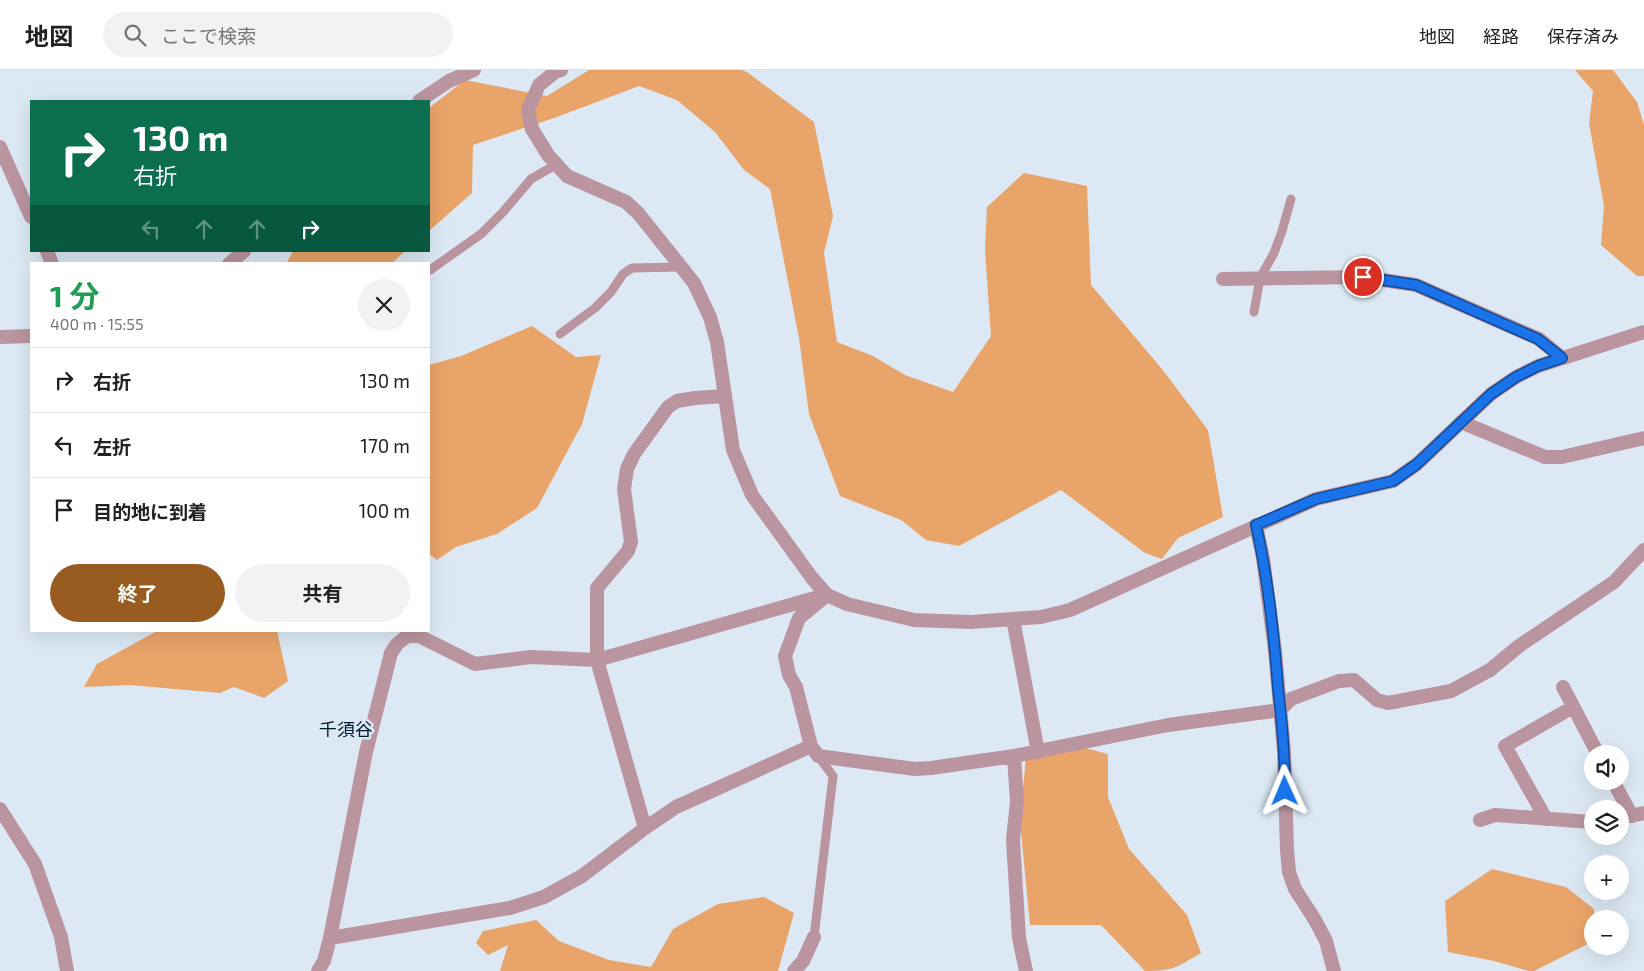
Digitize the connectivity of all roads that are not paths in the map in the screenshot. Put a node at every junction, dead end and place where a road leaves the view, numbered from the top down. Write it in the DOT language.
graph roads {
  1 [pos="474,70"];
  2 [pos="561,70"];
  3 [pos="421,100"];
  4 [pos="0,147"];
  5 [pos="556,164"];
  6 [pos="1291,199"];
  7 [pos="30,215"];
  8 [pos="243,252"];
  9 [pos="231,262"];
  10 [pos="681,267"];
  11 [pos="430,270"];
  12 [pos="1260,278"];
  13 [pos="1223,279"];
  14 [pos="1254,312"];
  15 [pos="1644,332"];
  16 [pos="560,334"];
  17 [pos="30,336"];
  18 [pos="0,337"];
  19 [pos="1562,358"];
  20 [pos="725,396"];
  21 [pos="1461,422"];
  22 [pos="1644,438"];
  23 [pos="1256,525"];
  24 [pos="1644,550"];
  25 [pos="827,595"];
  26 [pos="1013,619"];
  27 [pos="597,660"];
  28 [pos="1563,687"];
  29 [pos="1574,707"];
  30 [pos="1280,710"];
  31 [pos="1593,745"];
  32 [pos="815,751"];
  33 [pos="1038,752"];
  34 [pos="1014,756"];
  35 [pos="1618,790"];
  36 [pos="0,809"];
  37 [pos="1632,816"];
  38 [pos="1546,819"];
  39 [pos="1480,820"];
  40 [pos="1584,821"];
  41 [pos="645,828"];
  42 [pos="814,937"];
  43 [pos="330,938"];
  44 [pos="67,971"];
  45 [pos="318,971"];
  46 [pos="794,971"];
  47 [pos="1026,971"];
  48 [pos="1334,971"];
  1 -- 3 [label="street"];
  2 -- 5 [label="street"];
  4 -- 7 [label="street"];
  5 -- 10 [label="street"];
  5 -- 11 [label="lane"];
  6 -- 12 [label="lane"];
  8 -- 9 [label="street"];
  10 -- 16 [label="lane"];
  10 -- 20 [label="street"];
  12 -- 13 [label="street"];
  12 -- 14 [label="lane"];
  12 -- 19 [label="street"];
  15 -- 19 [label="street"];
  17 -- 18 [label="street"];
  19 -- 21 [label="street"];
  20 -- 25 [label="street"];
  20 -- 27 [label="street"];
  21 -- 22 [label="street"];
  21 -- 23 [label="street"];
  23 -- 26 [label="street"];
  23 -- 30 [label="street"];
  24 -- 30 [label="street"];
  25 -- 26 [label="street"];
  25 -- 27 [label="street"];
  25 -- 32 [label="street"];
  26 -- 33 [label="street"];
  27 -- 41 [label="street"];
  27 -- 43 [label="street"];
  28 -- 29 [label="street"];
  29 -- 31 [label="street"];
  29 -- 38 [label="street"];
  30 -- 33 [label="street"];
  30 -- 48 [label="street"];
  32 -- 34 [label="street"];
  32 -- 41 [label="street"];
  32 -- 42 [label="lane"];
  33 -- 34 [label="street"];
  34 -- 47 [label="street"];
  35 -- 37 [label="street"];
  36 -- 44 [label="street"];
  38 -- 39 [label="street"];
  38 -- 40 [label="street"];
  41 -- 43 [label="street"];
  42 -- 46 [label="street"];
  43 -- 45 [label="street"];
}
